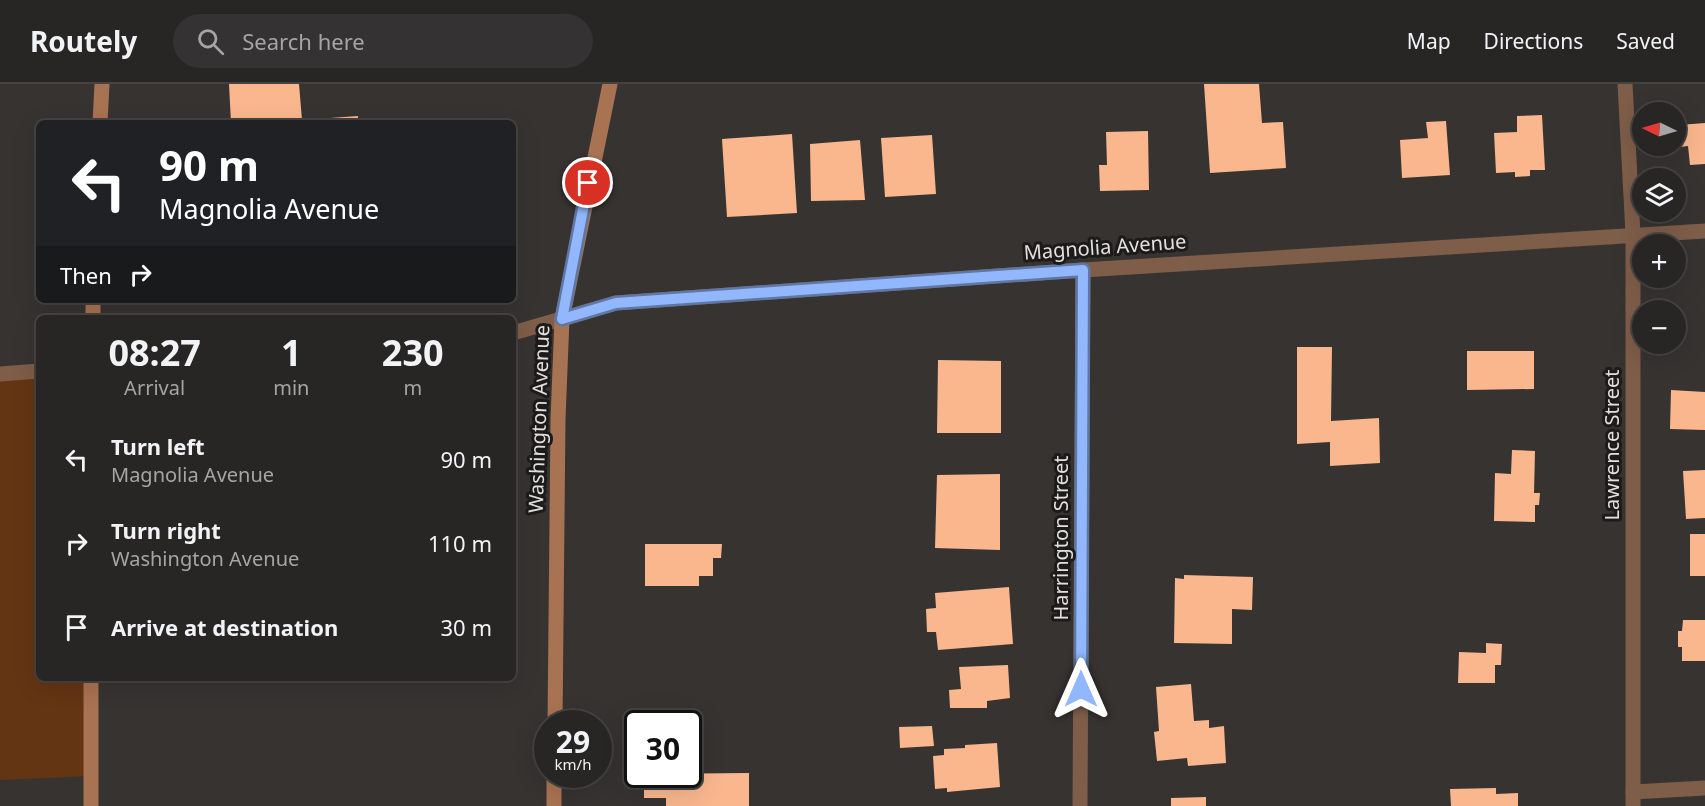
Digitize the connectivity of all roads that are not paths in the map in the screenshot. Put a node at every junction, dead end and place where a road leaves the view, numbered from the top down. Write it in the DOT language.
graph roads {
  1 [pos="102,84"];
  2 [pos="610,84"];
  3 [pos="1625,84"];
  4 [pos="100,120"];
  5 [pos="1705,231"];
  6 [pos="1632,234"];
  7 [pos="1633,234"];
  8 [pos="1083,270"];
  9 [pos="1633,288"];
  10 [pos="562,319"];
  11 [pos="516,332"];
  12 [pos="36,371"];
  13 [pos="0,374"];
  14 [pos="91,681"];
  15 [pos="555,710"];
  16 [pos="554,788"];
  17 [pos="1705,788"];
  18 [pos="1633,799"];
  19 [pos="91,806"];
  20 [pos="554,806"];
  21 [pos="1080,806"];
  1 -- 4 [label="street"];
  2 -- 10 [label="street, Washington Avenue"];
  3 -- 7 [label="street, Lawrence Street"];
  5 -- 7 [label="street, Magnolia Avenue"];
  6 -- 8 [label="street, Magnolia Avenue"];
  8 -- 10 [label="street, Magnolia Avenue"];
  8 -- 21 [label="street, Harrington Street"];
  9 -- 18 [label="street, Lawrence Street"];
  10 -- 11 [label="street, Magnolia Avenue"];
  10 -- 15 [label="street, Washington Avenue"];
  12 -- 13 [label="street"];
  14 -- 19 [label="street"];
  16 -- 20 [label="street"];
  17 -- 18 [label="street"];
}
